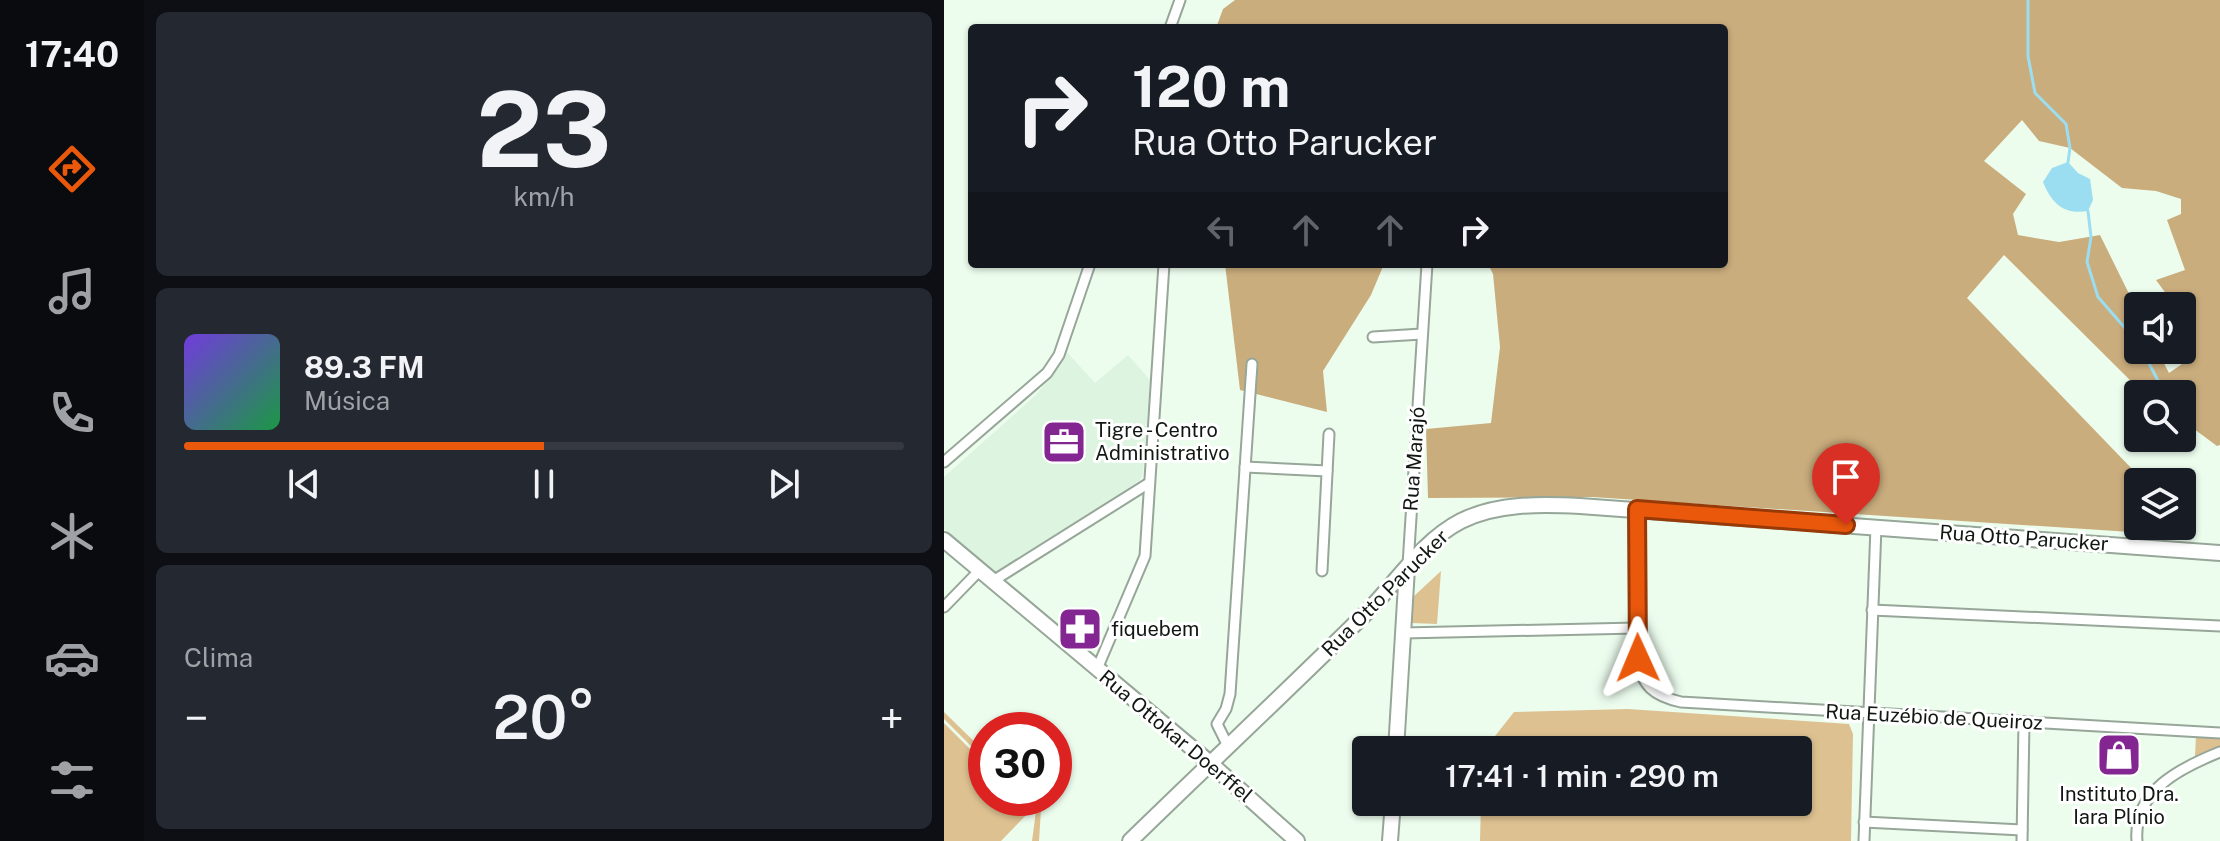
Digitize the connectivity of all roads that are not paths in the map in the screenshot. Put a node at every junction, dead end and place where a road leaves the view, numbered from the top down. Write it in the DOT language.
graph roads {
  1 [pos="1180,0"];
  2 [pos="1171,24"];
  3 [pos="1089,268"];
  4 [pos="1164,268"];
  5 [pos="1427,268"];
  6 [pos="1422,334"];
  7 [pos="1373,337"];
  8 [pos="1252,364"];
  9 [pos="1329,434"];
  10 [pos="944,462"];
  11 [pos="1245,467"];
  12 [pos="1327,471"];
  13 [pos="1149,483"];
  14 [pos="1637,509"];
  15 [pos="1876,527"];
  16 [pos="944,540"];
  17 [pos="2220,553"];
  18 [pos="1407,568"];
  19 [pos="980,570"];
  20 [pos="1322,571"];
  21 [pos="993,581"];
  22 [pos="1377,602"];
  23 [pos="944,607"];
  24 [pos="1872,610"];
  25 [pos="1405,612"];
  26 [pos="2220,626"];
  27 [pos="1637,628"];
  28 [pos="1403,633"];
  29 [pos="1097,669"];
  30 [pos="1868,713"];
  31 [pos="2024,722"];
  32 [pos="2220,733"];
  33 [pos="1397,736"];
  34 [pos="1189,746"];
  35 [pos="1228,746"];
  36 [pos="2220,752"];
  37 [pos="1210,763"];
  38 [pos="1392,816"];
  39 [pos="1864,822"];
  40 [pos="2022,836"];
  41 [pos="1130,841"];
  42 [pos="1297,841"];
  43 [pos="1390,841"];
  44 [pos="1864,841"];
  45 [pos="2137,841"];
  1 -- 2 [label="street"];
  3 -- 10 [label="street"];
  4 -- 13 [label="street"];
  5 -- 6 [label="street, Rua Marajó"];
  6 -- 7 [label="street"];
  6 -- 18 [label="street, Rua Marajó"];
  8 -- 11 [label="street"];
  9 -- 12 [label="street"];
  11 -- 12 [label="street"];
  11 -- 35 [label="street"];
  12 -- 20 [label="street"];
  13 -- 21 [label="street"];
  13 -- 29 [label="street"];
  14 -- 15 [label="main road, Rua Otto Parucker"];
  14 -- 18 [label="main road, Rua Otto Parucker"];
  14 -- 27 [label="street"];
  15 -- 17 [label="main road, Rua Otto Parucker"];
  15 -- 24 [label="street"];
  16 -- 19 [label="main road, Rua Ottokar Doerffel"];
  18 -- 22 [label="main road, Rua Otto Parucker"];
  18 -- 25 [label="main road, Rua Marajó"];
  19 -- 21 [label="main road, Rua Ottokar Doerffel"];
  19 -- 23 [label="street"];
  21 -- 29 [label="main road, Rua Ottokar Doerffel"];
  22 -- 25 [label="main road"];
  22 -- 35 [label="main road, Rua Otto Parucker"];
  24 -- 26 [label="street"];
  24 -- 30 [label="street"];
  25 -- 28 [label="main road, Rua Marajó"];
  27 -- 28 [label="street"];
  27 -- 30 [label="street, Rua Euzébio de Queiroz"];
  28 -- 33 [label="main road, Rua Marajó"];
  29 -- 34 [label="main road, Rua Ottokar Doerffel"];
  30 -- 31 [label="street, Rua Euzébio de Queiroz"];
  30 -- 39 [label="street"];
  31 -- 32 [label="street, Rua Euzébio de Queiroz"];
  31 -- 40 [label="street"];
  34 -- 35 [label="main road"];
  34 -- 37 [label="main road, Rua Ottokar Doerffel"];
  35 -- 37 [label="main road, Rua Otto Parucker"];
  36 -- 45 [label="street"];
  37 -- 41 [label="main road, Rua Otto Parucker"];
  37 -- 42 [label="main road, Rua Ottokar Doerffel"];
  38 -- 43 [label="main road"];
  39 -- 40 [label="street"];
  39 -- 44 [label="street"];
}
